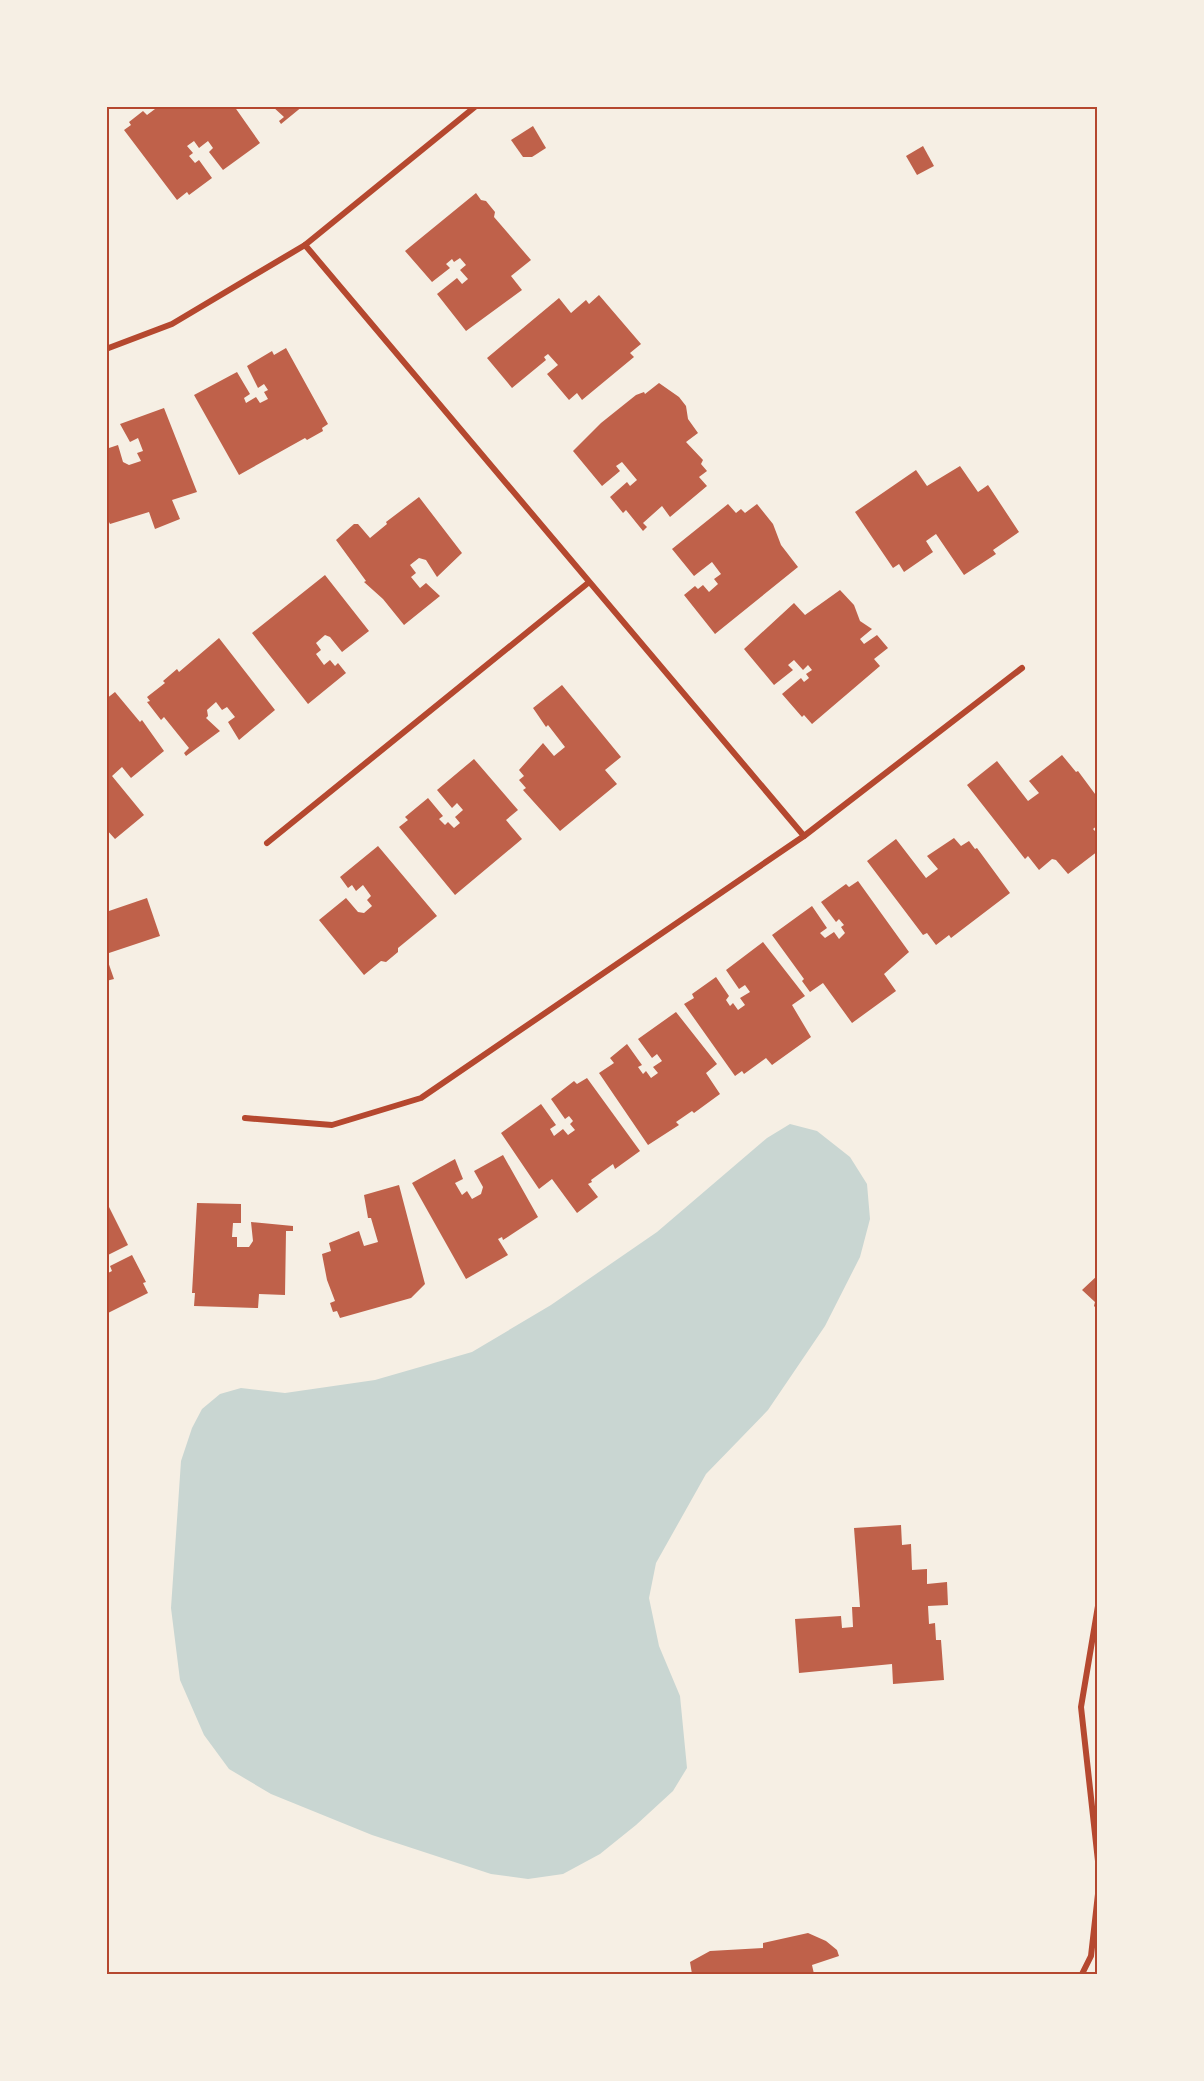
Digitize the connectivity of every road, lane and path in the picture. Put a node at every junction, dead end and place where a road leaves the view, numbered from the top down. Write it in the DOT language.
graph roads {
  1 [pos="476,106"];
  2 [pos="305,245"];
  3 [pos="106,349"];
  4 [pos="588,583"];
  5 [pos="1022,668"];
  6 [pos="804,836"];
  7 [pos="267,843"];
  8 [pos="245,1118"];
  9 [pos="1098,1606"];
  10 [pos="1098,1861"];
  11 [pos="1098,1894"];
  12 [pos="1083,1974"];
  1 -- 2 [label="street"];
  2 -- 3 [label="street"];
  2 -- 4 [label="street"];
  4 -- 6 [label="street"];
  4 -- 7 [label="street"];
  5 -- 6 [label="street"];
  6 -- 8 [label="street"];
  9 -- 10 [label="street"];
  11 -- 12 [label="street"];
}
